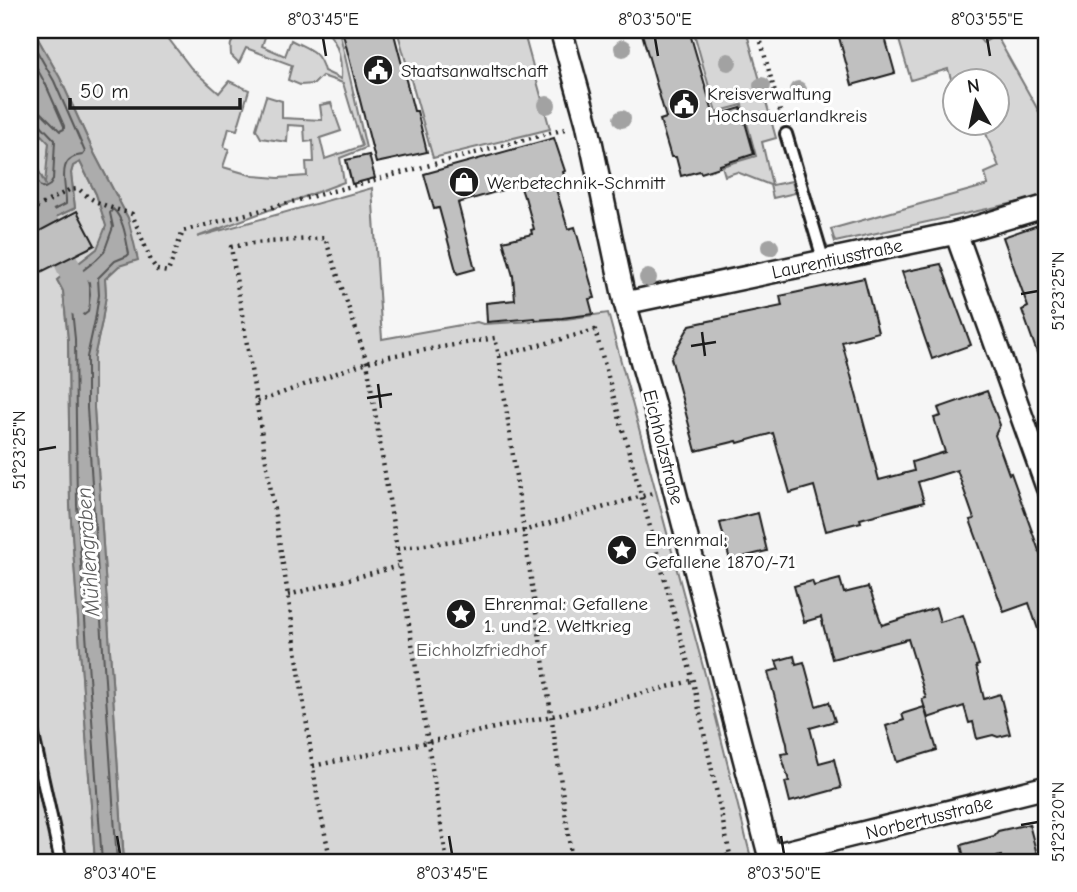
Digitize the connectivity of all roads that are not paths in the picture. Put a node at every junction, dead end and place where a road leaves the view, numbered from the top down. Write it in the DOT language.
graph roads {
  1 [pos="561,30"];
  2 [pos="786,134"];
  3 [pos="1047,206"];
  4 [pos="956,233"];
  5 [pos="824,262"];
  6 [pos="625,303"];
  7 [pos="1047,487"];
  8 [pos="30,722"];
  9 [pos="1047,787"];
  10 [pos="770,859"];
  11 [pos="61,862"];
  1 -- 6 [label="street, Eichholzstraße"];
  2 -- 5 [label="lane"];
  3 -- 4 [label="street, Laurentiusstraße"];
  4 -- 5 [label="street, Laurentiusstraße"];
  4 -- 7 [label="street"];
  5 -- 6 [label="street, Laurentiusstraße"];
  6 -- 10 [label="street, Eichholzstraße"];
  8 -- 11 [label="lane"];
  9 -- 10 [label="street, Norbertusstraße"];
}
